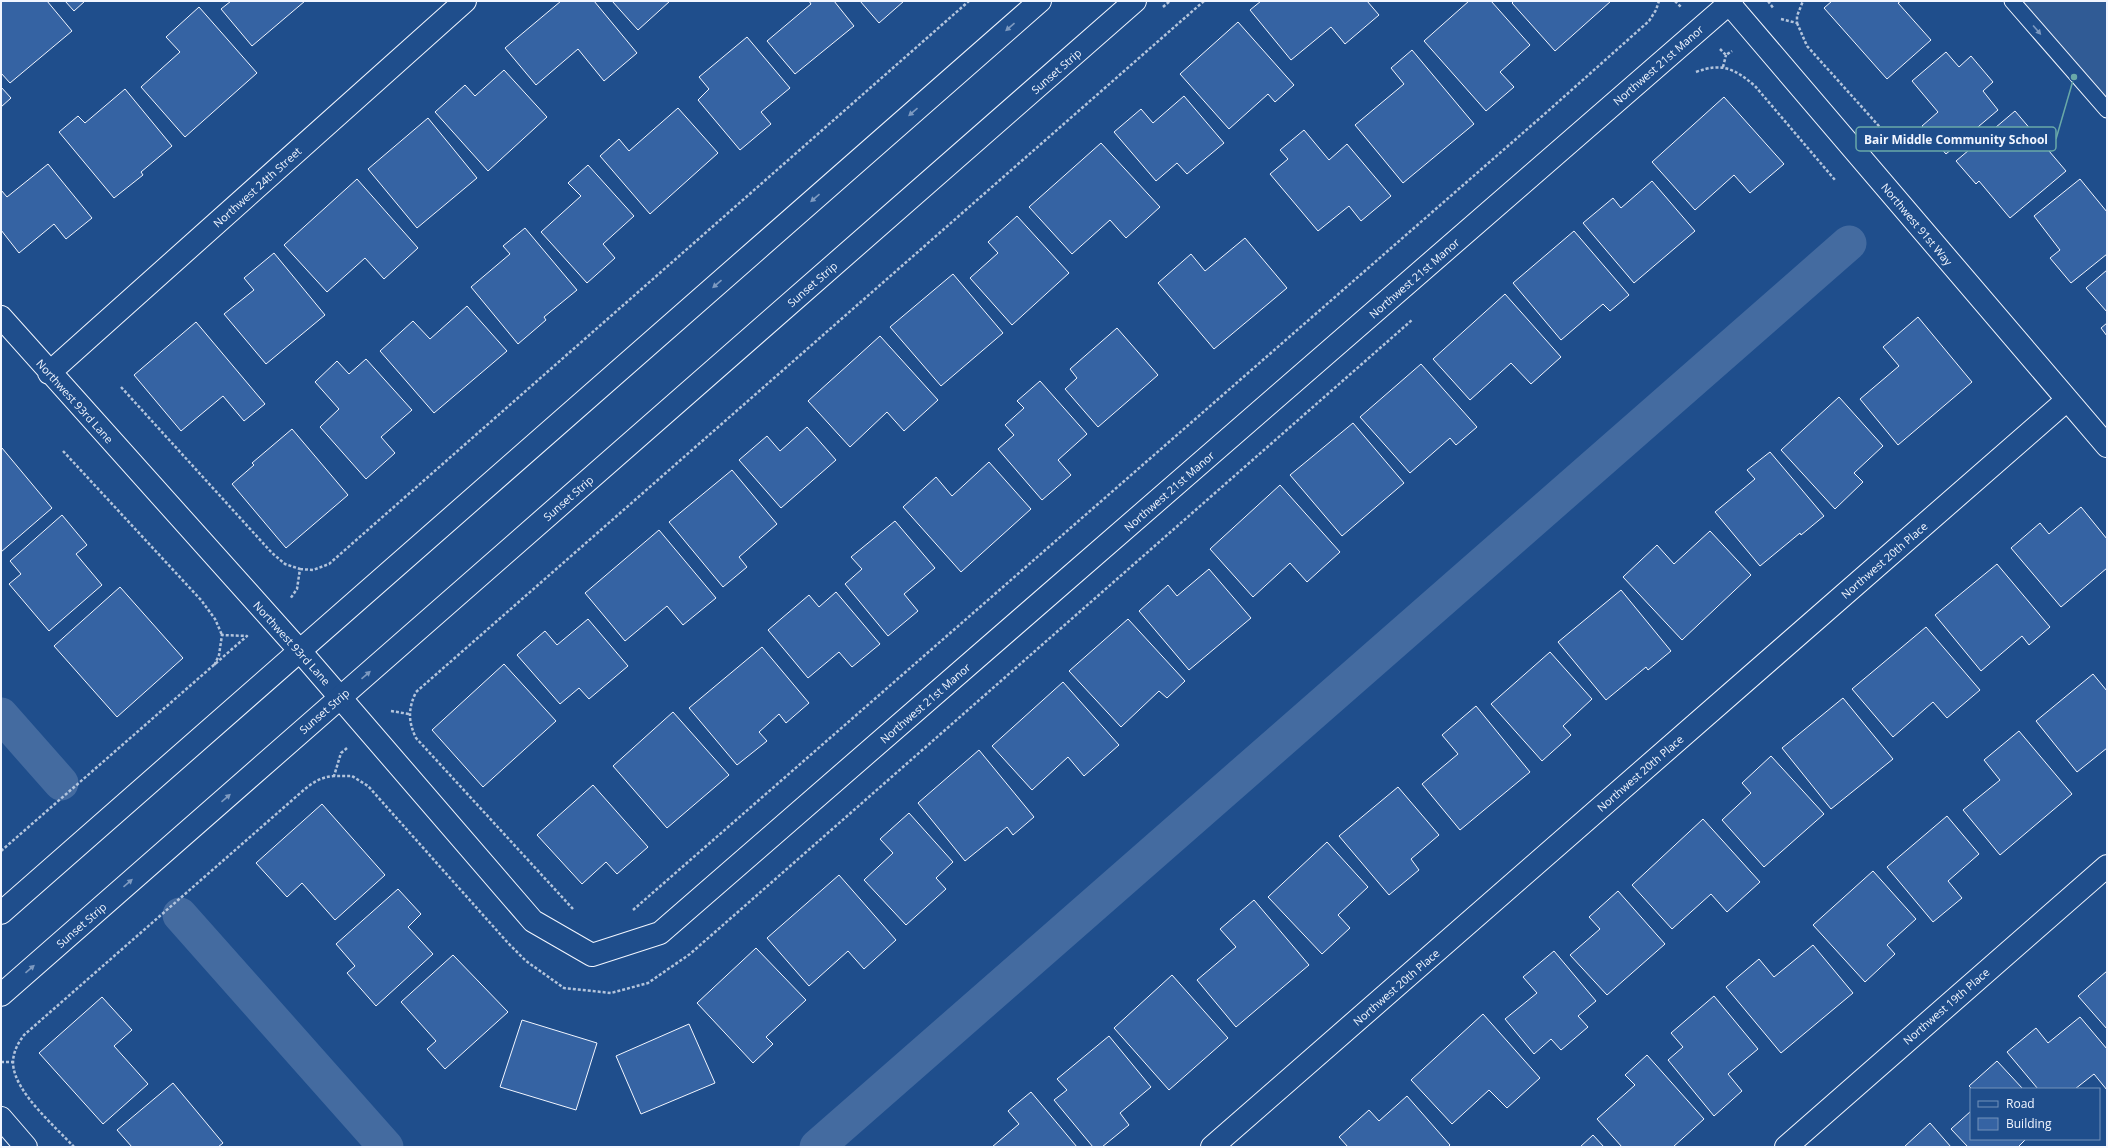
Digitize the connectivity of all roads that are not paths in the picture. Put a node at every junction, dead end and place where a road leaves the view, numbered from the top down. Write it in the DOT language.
graph roads {
  1 [pos="465,1"];
  2 [pos="1040,1"];
  3 [pos="1135,1"];
  4 [pos="2012,1"];
  5 [pos="1730,2"];
  6 [pos="2107,110"];
  7 [pos="1,317"];
  8 [pos="49,373"];
  9 [pos="2067,400"];
  10 [pos="2107,446"];
  11 [pos="300,651"];
  12 [pos="340,697"];
  13 [pos="2107,866"];
  14 [pos="1,913"];
  15 [pos="592,955"];
  16 [pos="1,995"];
  17 [pos="1,1118"];
  18 [pos="26,1147"];
  19 [pos="1212,1147"];
  20 [pos="1786,1147"];
  1 -- 8 [label="street, Northwest 24th Street"];
  2 -- 11 [label="street, one-way"];
  12 -- 3 [label="street, Sunset Strip, one-way"];
  4 -- 6 [label="lane, one-way"];
  5 -- 9 [label="street, Northwest 91st Way"];
  5 -- 15 [label="street, Northwest 21st Manor"];
  7 -- 8 [label="street, Northwest 93rd Lane"];
  8 -- 11 [label="street, Northwest 93rd Lane"];
  9 -- 10 [label="street, Northwest 91st Way"];
  9 -- 19 [label="street, Northwest 20th Place"];
  11 -- 12 [label="street, Northwest 93rd Lane"];
  11 -- 14 [label="street"];
  12 -- 15 [label="street, Northwest 93rd Lane"];
  16 -- 12 [label="street, Sunset Strip, one-way"];
  13 -- 20 [label="street, Northwest 19th Place"];
  17 -- 18 [label="street"];
}
